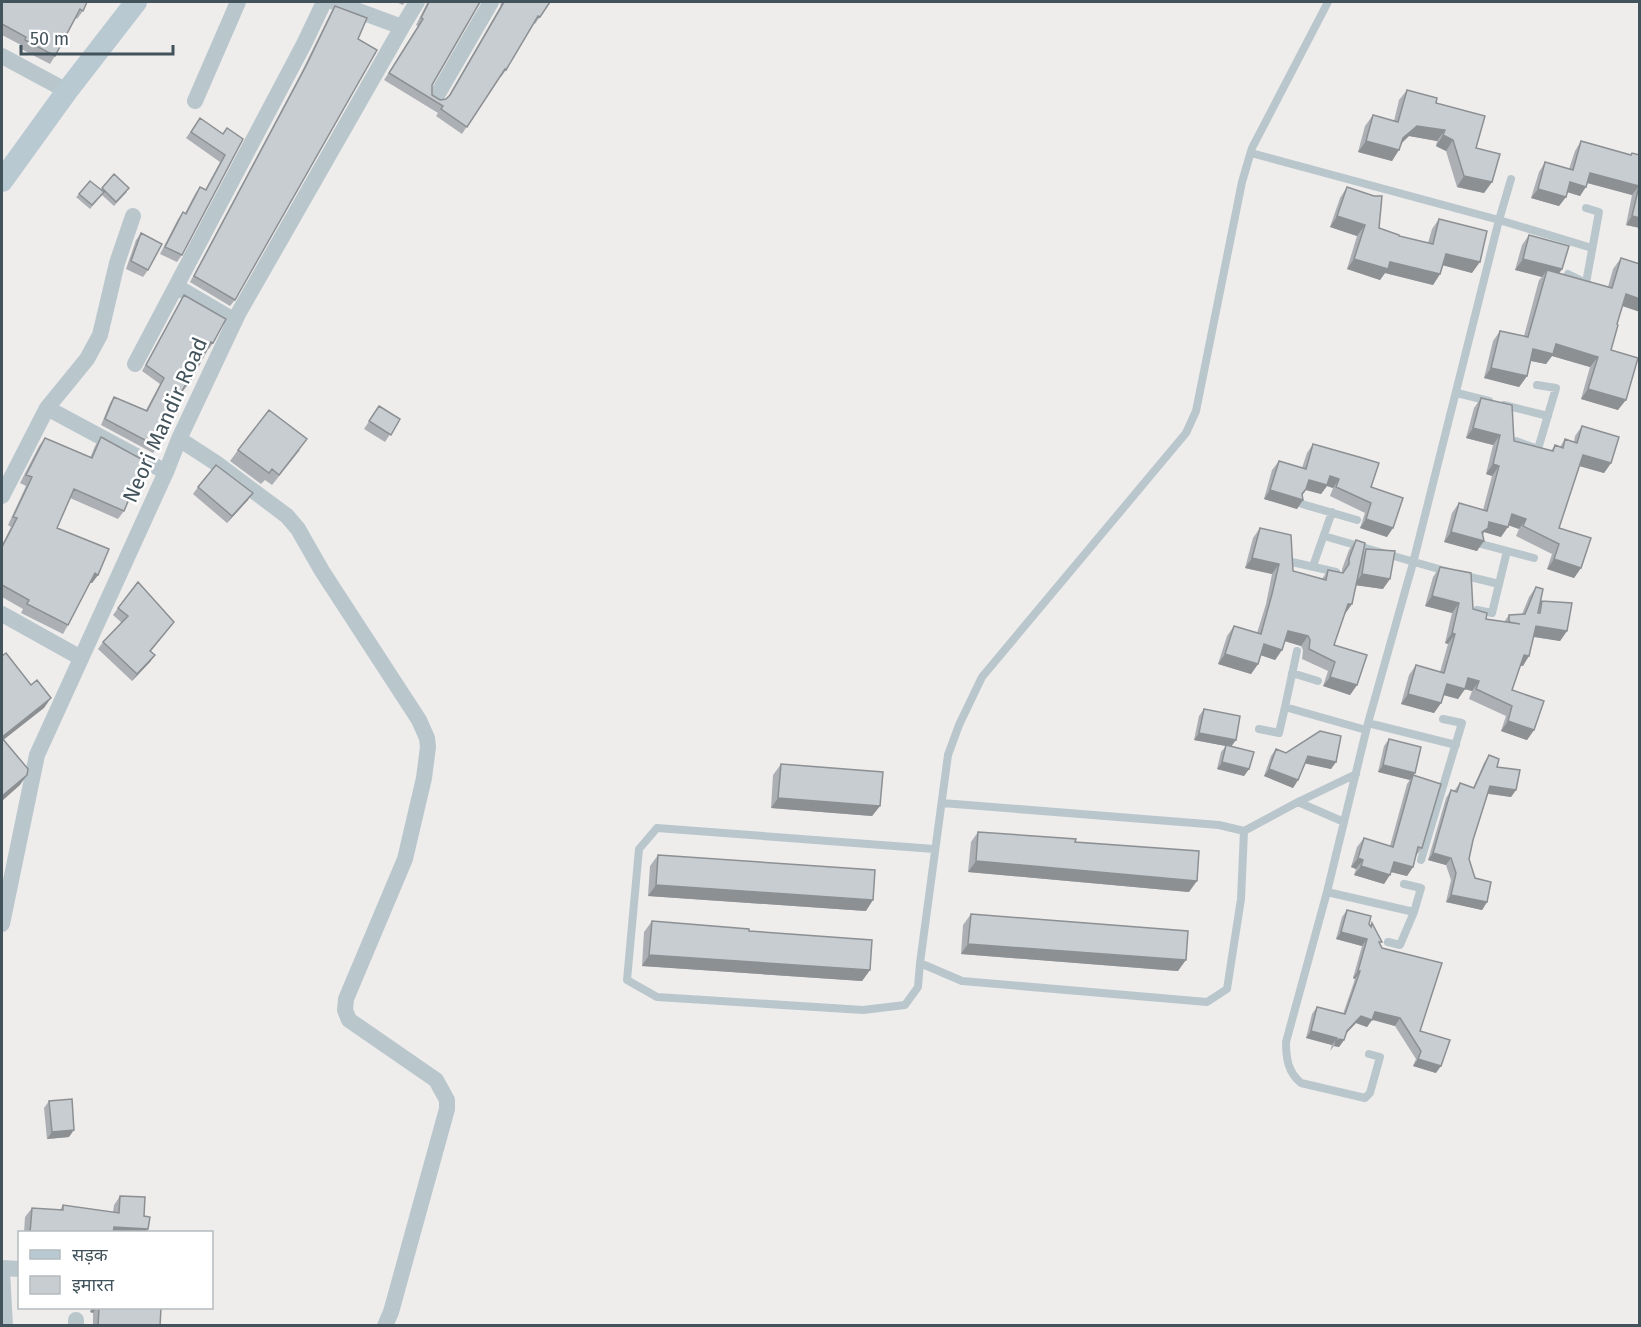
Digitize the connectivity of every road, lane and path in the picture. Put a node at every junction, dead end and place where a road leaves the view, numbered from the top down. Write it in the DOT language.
graph roads {
  1 [pos="136,2"];
  2 [pos="238,2"];
  3 [pos="324,2"];
  4 [pos="334,2"];
  5 [pos="417,2"];
  6 [pos="491,2"];
  7 [pos="1328,2"];
  8 [pos="402,27"];
  9 [pos="2,56"];
  10 [pos="67,91"];
  11 [pos="436,97"];
  12 [pos="195,101"];
  13 [pos="1251,153"];
  14 [pos="1511,179"];
  15 [pos="2,182"];
  16 [pos="1586,208"];
  17 [pos="133,216"];
  18 [pos="1499,220"];
  19 [pos="1592,248"];
  20 [pos="1568,274"];
  21 [pos="177,287"];
  22 [pos="235,321"];
  23 [pos="135,364"];
  24 [pos="1537,385"];
  25 [pos="1457,393"];
  26 [pos="47,408"];
  27 [pos="1548,417"];
  28 [pos="179,439"];
  29 [pos="1516,441"];
  30 [pos="166,472"];
  31 [pos="2,496"];
  32 [pos="1302,504"];
  33 [pos="1332,512"];
  34 [pos="1357,520"];
  35 [pos="1324,536"];
  36 [pos="1481,544"];
  37 [pos="1507,551"];
  38 [pos="1534,558"];
  39 [pos="1292,562"];
  40 [pos="1413,563"];
  41 [pos="1313,566"];
  42 [pos="1336,572"];
  43 [pos="1499,584"];
  44 [pos="1477,610"];
  45 [pos="2,614"];
  46 [pos="1297,651"];
  47 [pos="81,658"];
  48 [pos="1292,674"];
  49 [pos="1318,681"];
  50 [pos="1285,707"];
  51 [pos="1443,719"];
  52 [pos="1367,726"];
  53 [pos="1259,729"];
  54 [pos="1456,745"];
  55 [pos="1356,774"];
  56 [pos="942,802"];
  57 [pos="1298,802"];
  58 [pos="1344,822"];
  59 [pos="1244,831"];
  60 [pos="934,849"];
  61 [pos="1421,860"];
  62 [pos="1404,884"];
  63 [pos="1327,892"];
  64 [pos="1414,912"];
  65 [pos="2,924"];
  66 [pos="1388,942"];
  67 [pos="920,963"];
  68 [pos="1369,1054"];
  69 [pos="18,1269"];
  70 [pos="2,1270"];
  71 [pos="5,1326"];
  72 [pos="384,1326"];
  1 -- 10 [label="street"];
  2 -- 12 [label="street"];
  3 -- 21 [label="street"];
  4 -- 8 [label="street"];
  5 -- 8 [label="street, Neori Mandir Road"];
  6 -- 11 [label="street"];
  7 -- 13 [label="lane"];
  8 -- 22 [label="street, Neori Mandir Road"];
  9 -- 10 [label="street"];
  10 -- 15 [label="street"];
  13 -- 18 [label="lane"];
  13 -- 56 [label="lane"];
  14 -- 18 [label="lane"];
  16 -- 19 [label="lane"];
  17 -- 26 [label="street"];
  18 -- 19 [label="lane"];
  18 -- 25 [label="lane"];
  19 -- 20 [label="lane"];
  21 -- 22 [label="street"];
  21 -- 23 [label="street"];
  22 -- 28 [label="street, Neori Mandir Road"];
  24 -- 27 [label="lane"];
  25 -- 27 [label="lane"];
  25 -- 40 [label="lane"];
  26 -- 30 [label="street"];
  26 -- 31 [label="street"];
  27 -- 29 [label="lane"];
  28 -- 30 [label="street, Neori Mandir Road"];
  28 -- 72 [label="street"];
  30 -- 47 [label="street, Neori Mandir Road"];
  32 -- 33 [label="lane"];
  33 -- 34 [label="lane"];
  33 -- 35 [label="lane"];
  35 -- 40 [label="lane"];
  35 -- 41 [label="lane"];
  36 -- 37 [label="lane"];
  37 -- 38 [label="lane"];
  37 -- 43 [label="lane"];
  39 -- 41 [label="lane"];
  40 -- 43 [label="lane"];
  40 -- 52 [label="lane"];
  41 -- 42 [label="lane"];
  43 -- 44 [label="lane"];
  45 -- 47 [label="street"];
  46 -- 48 [label="lane"];
  47 -- 65 [label="street, Neori Mandir Road"];
  48 -- 49 [label="lane"];
  48 -- 50 [label="lane"];
  50 -- 52 [label="lane"];
  50 -- 53 [label="lane"];
  51 -- 54 [label="lane"];
  52 -- 54 [label="lane"];
  52 -- 55 [label="lane"];
  54 -- 61 [label="lane"];
  55 -- 57 [label="lane"];
  55 -- 58 [label="lane"];
  56 -- 59 [label="lane"];
  56 -- 60 [label="lane"];
  57 -- 58 [label="lane"];
  57 -- 59 [label="lane"];
  58 -- 63 [label="lane"];
  59 -- 67 [label="lane"];
  60 -- 67 [label="lane"];
  60 -- 67 [label="lane"];
  62 -- 64 [label="lane"];
  63 -- 64 [label="lane"];
  63 -- 68 [label="lane"];
  64 -- 66 [label="lane"];
  69 -- 70 [label="street"];
  70 -- 71 [label="street"];
}
